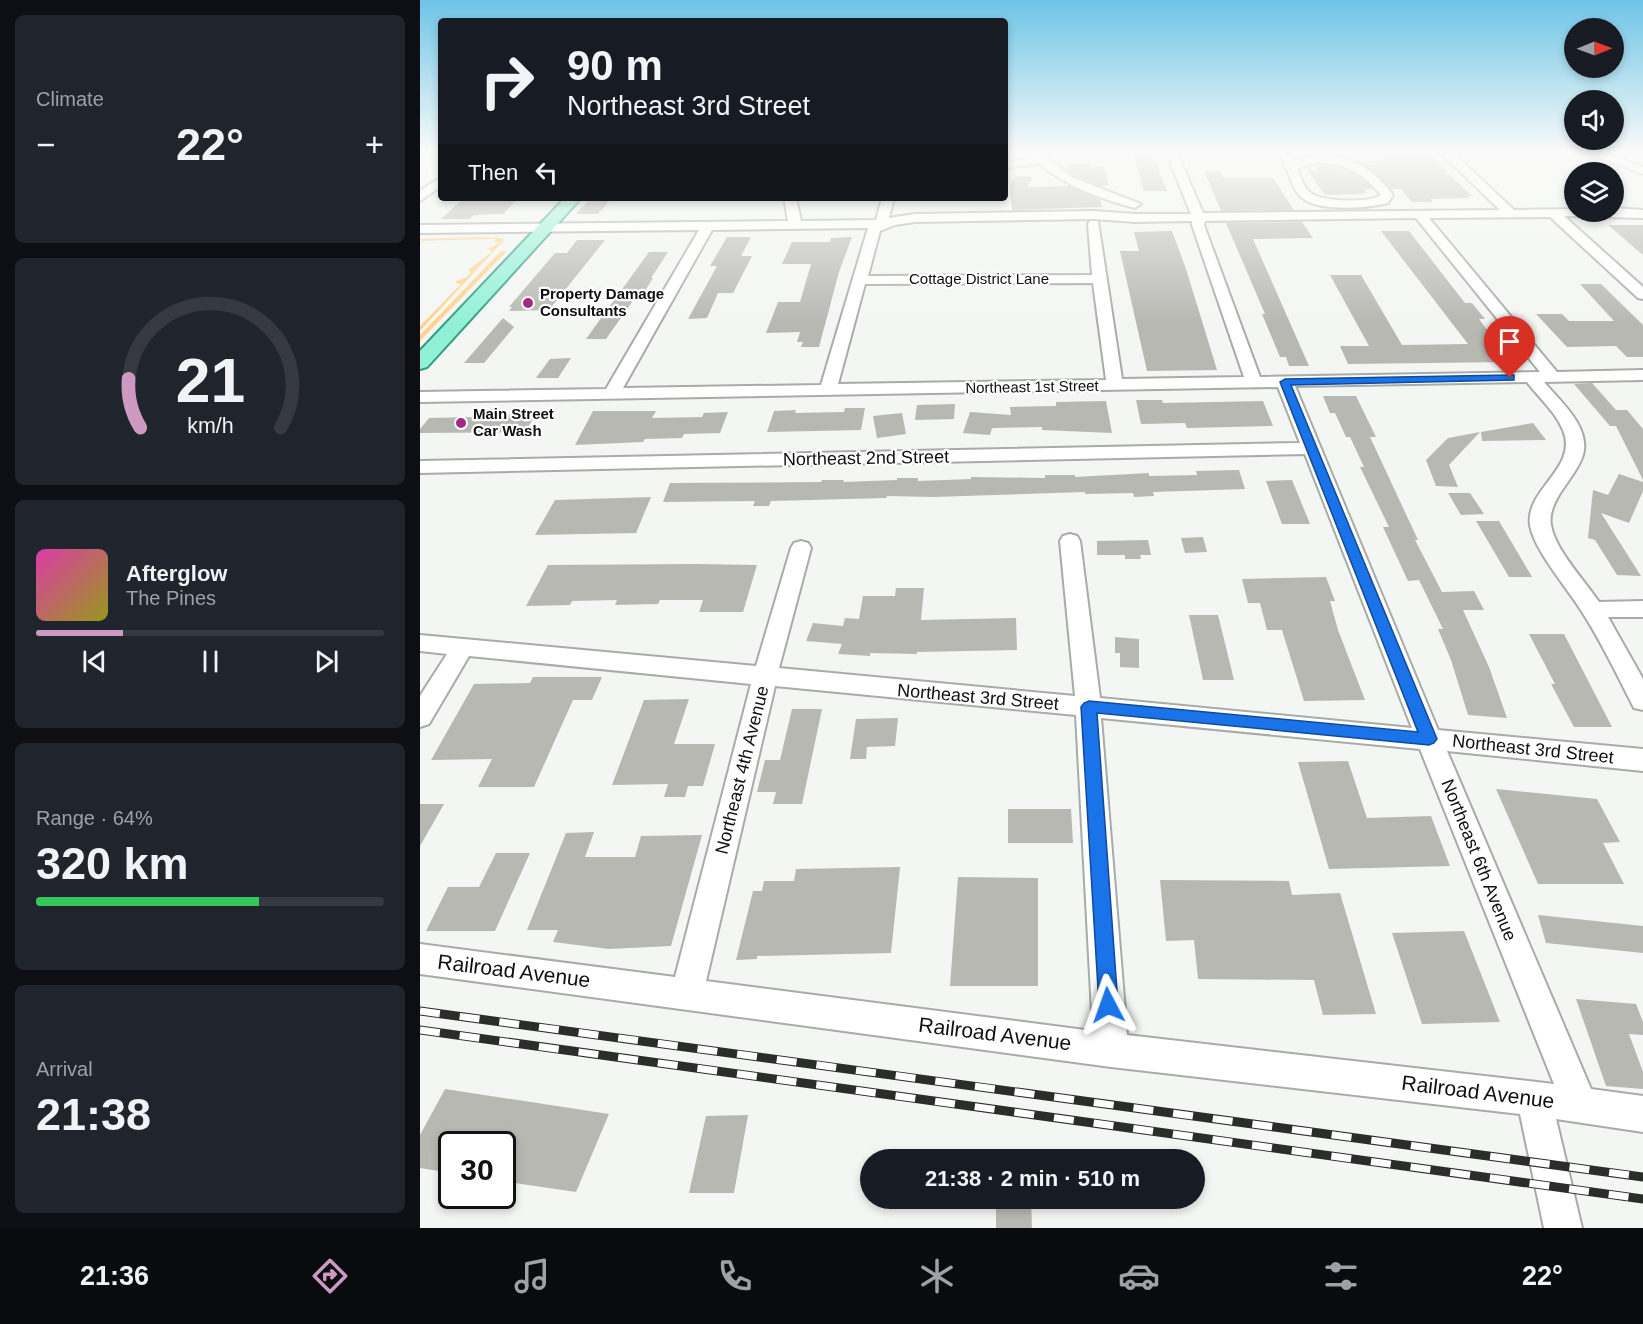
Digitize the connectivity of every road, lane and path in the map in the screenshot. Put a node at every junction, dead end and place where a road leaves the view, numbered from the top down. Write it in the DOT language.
graph roads {
  1 [pos="562,209"];
  2 [pos="792,209"];
  3 [pos="885,209"];
  4 [pos="1195,209"];
  5 [pos="1507,209"];
  6 [pos="1624,212"];
  7 [pos="1554,213"];
  8 [pos="1564,213"];
  9 [pos="1512,214"];
  10 [pos="1643,214"];
  11 [pos="1420,215"];
  12 [pos="1135,218"];
  13 [pos="1199,218"];
  14 [pos="882,223"];
  15 [pos="795,224"];
  16 [pos="1094,224"];
  17 [pos="708,225"];
  18 [pos="546,227"];
  19 [pos="420,229"];
  20 [pos="1099,279"];
  21 [pos="859,280"];
  22 [pos="1643,295"];
  23 [pos="420,363"];
  24 [pos="1643,375"];
  25 [pos="1542,377"];
  26 [pos="1254,382"];
  27 [pos="1285,382"];
  28 [pos="1115,385"];
  29 [pos="828,391"];
  30 [pos="611,394"];
  31 [pos="420,397"];
  32 [pos="1312,448"];
  33 [pos="420,467"];
  34 [pos="1070,541"];
  35 [pos="801,548"];
  36 [pos="1643,609"];
  37 [pos="1593,610"];
  38 [pos="420,643"];
  39 [pos="463,647"];
  40 [pos="765,677"];
  41 [pos="1643,701"];
  42 [pos="1089,707"];
  43 [pos="420,717"];
  44 [pos="1429,739"];
  45 [pos="1643,760"];
  46 [pos="420,959"];
  47 [pos="687,994"];
  48 [pos="1111,1050"];
  49 [pos="1534,1098"];
  50 [pos="1580,1104"];
  51 [pos="1643,1113"];
  52 [pos="1563,1228"];
  1 -- 18 [label="main road"];
  2 -- 15 [label="street"];
  3 -- 14 [label="street"];
  4 -- 13 [label="street"];
  5 -- 9 [label="street"];
  6 -- 10 [label="street"];
  7 -- 8 [label="street"];
  7 -- 9 [label="street"];
  7 -- 22 [label="street"];
  9 -- 11 [label="street"];
  11 -- 13 [label="street"];
  11 -- 25 [label="street"];
  12 -- 13 [label="street"];
  12 -- 14 [label="street"];
  12 -- 16 [label="street"];
  13 -- 26 [label="street"];
  14 -- 15 [label="street"];
  14 -- 16 [label="street"];
  14 -- 21 [label="street"];
  15 -- 17 [label="street"];
  16 -- 20 [label="street"];
  17 -- 18 [label="street"];
  17 -- 30 [label="street"];
  18 -- 19 [label="street"];
  18 -- 23 [label="main road"];
  20 -- 21 [label="street, Cottage District Lane"];
  20 -- 28 [label="street"];
  21 -- 29 [label="street"];
  24 -- 25 [label="street, Northeast 1st Street"];
  25 -- 27 [label="street, Northeast 1st Street"];
  25 -- 37 [label="street"];
  26 -- 27 [label="street, Northeast 1st Street"];
  26 -- 28 [label="street, Northeast 1st Street"];
  27 -- 32 [label="street, Northeast 6th Avenue"];
  28 -- 29 [label="street, Northeast 1st Street"];
  29 -- 30 [label="street, Northeast 1st Street"];
  30 -- 31 [label="street, Northeast 1st Street"];
  32 -- 33 [label="street, Northeast 2nd Street"];
  32 -- 44 [label="street, Northeast 6th Avenue"];
  34 -- 42 [label="street"];
  35 -- 40 [label="street, Northeast 4th Avenue"];
  36 -- 37 [label="street"];
  37 -- 41 [label="street"];
  38 -- 39 [label="street, Northeast 3rd Street"];
  39 -- 40 [label="street, Northeast 3rd Street"];
  39 -- 43 [label="street"];
  40 -- 42 [label="street, Northeast 3rd Street"];
  40 -- 47 [label="street, Northeast 4th Avenue"];
  42 -- 44 [label="street, Northeast 3rd Street"];
  42 -- 48 [label="street"];
  44 -- 45 [label="street, Northeast 3rd Street"];
  44 -- 50 [label="street, Northeast 6th Avenue"];
  46 -- 47 [label="street, Railroad Avenue"];
  47 -- 48 [label="street, Railroad Avenue"];
  48 -- 49 [label="street, Railroad Avenue"];
  49 -- 50 [label="street, Railroad Avenue"];
  49 -- 52 [label="street"];
  50 -- 51 [label="street, Railroad Avenue"];
}
